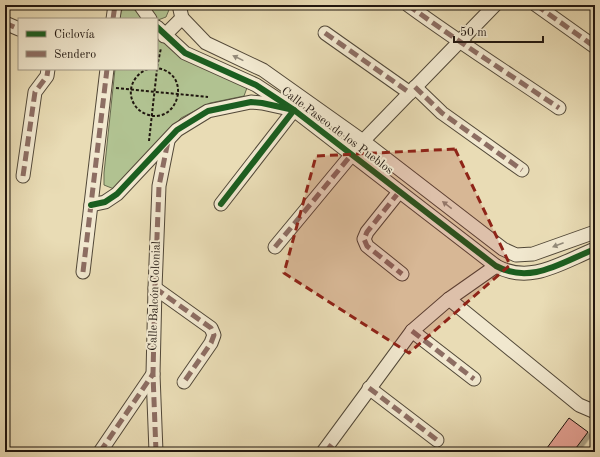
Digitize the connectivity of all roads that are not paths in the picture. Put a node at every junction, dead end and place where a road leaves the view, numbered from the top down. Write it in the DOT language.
graph roads {
  1 [pos="115,5"];
  2 [pos="140,5"];
  3 [pos="408,5"];
  4 [pos="495,5"];
  5 [pos="536,5"];
  6 [pos="180,11"];
  7 [pos="113,18"];
  8 [pos="149,18"];
  9 [pos="5,23"];
  10 [pos="18,29"];
  11 [pos="160,31"];
  12 [pos="325,33"];
  13 [pos="459,42"];
  14 [pos="595,47"];
  15 [pos="48,70"];
  16 [pos="107,70"];
  17 [pos="263,70"];
  18 [pos="256,85"];
  19 [pos="412,90"];
  20 [pos="251,102"];
  21 [pos="560,108"];
  22 [pos="294,110"];
  23 [pos="168,141"];
  24 [pos="363,141"];
  25 [pos="352,154"];
  26 [pos="522,170"];
  27 [pos="23,176"];
  28 [pos="398,192"];
  29 [pos="221,204"];
  30 [pos="91,205"];
  31 [pos="595,232"];
  32 [pos="578,237"];
  33 [pos="275,247"];
  34 [pos="594,250"];
  35 [pos="496,266"];
  36 [pos="83,272"];
  37 [pos="402,274"];
  38 [pos="155,288"];
  39 [pos="449,299"];
  40 [pos="412,331"];
  41 [pos="153,374"];
  42 [pos="474,379"];
  43 [pos="184,382"];
  44 [pos="369,388"];
  45 [pos="595,410"];
  46 [pos="438,440"];
  47 [pos="329,450"];
  48 [pos="100,452"];
  49 [pos="156,452"];
  1 -- 7 [label="street"];
  2 -- 8 [label="street"];
  3 -- 13 [label="street"];
  4 -- 13 [label="street"];
  5 -- 14 [label="street"];
  6 -- 11 [label="street, Calle Paseo de los Pueblos"];
  17 -- 6 [label="street, Calle Paseo de los Pueblos, one-way"];
  9 -- 10 [label="street"];
  11 -- 18 [label="street, Calle Paseo de los Pueblos"];
  12 -- 19 [label="street"];
  13 -- 19 [label="street"];
  13 -- 21 [label="street"];
  15 -- 27 [label="street"];
  16 -- 30 [label="street"];
  17 -- 18 [label="street"];
  17 -- 24 [label="street, Calle Paseo de los Pueblos"];
  18 -- 20 [label="street"];
  18 -- 22 [label="street, Calle Paseo de los Pueblos"];
  19 -- 24 [label="street"];
  19 -- 26 [label="street"];
  20 -- 22 [label="street"];
  20 -- 23 [label="street"];
  22 -- 25 [label="street, Calle Paseo de los Pueblos"];
  22 -- 29 [label="street"];
  23 -- 30 [label="street"];
  23 -- 38 [label="street, Calle Balcón Colonial"];
  24 -- 25 [label="street"];
  32 -- 24 [label="street, Calle Paseo de los Pueblos, one-way"];
  25 -- 28 [label="street, Calle Paseo de los Pueblos"];
  25 -- 33 [label="street"];
  28 -- 35 [label="street, Calle Paseo de los Pueblos"];
  28 -- 37 [label="street"];
  30 -- 36 [label="street"];
  31 -- 32 [label="street, Calle Paseo de los Pueblos"];
  32 -- 34 [label="street"];
  34 -- 35 [label="street, Calle Paseo de los Pueblos"];
  35 -- 39 [label="street"];
  38 -- 41 [label="street, Calle Balcón Colonial"];
  38 -- 43 [label="street"];
  39 -- 40 [label="street"];
  39 -- 45 [label="street"];
  40 -- 42 [label="street"];
  40 -- 44 [label="street"];
  41 -- 48 [label="street"];
  41 -- 49 [label="street, Calle Balcón Colonial"];
  44 -- 46 [label="street"];
  44 -- 47 [label="street"];
}
